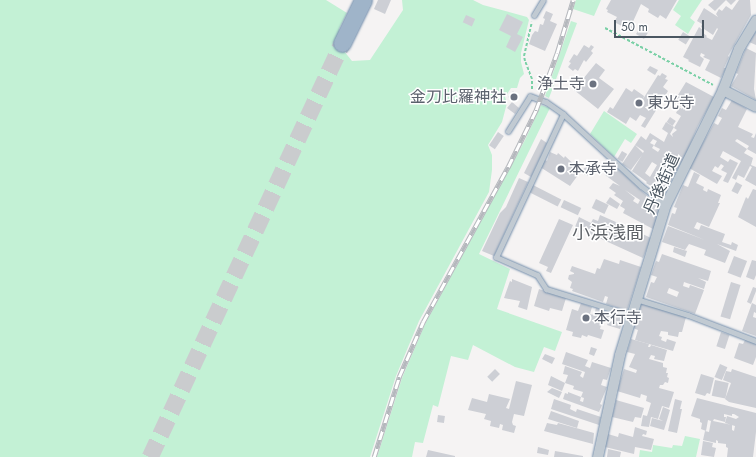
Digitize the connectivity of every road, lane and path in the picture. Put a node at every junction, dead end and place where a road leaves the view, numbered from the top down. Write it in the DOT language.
graph roads {
  1 [pos="363,0"];
  2 [pos="543,0"];
  3 [pos="534,15"];
  4 [pos="756,21"];
  5 [pos="605,28"];
  6 [pos="342,43"];
  7 [pos="723,90"];
  8 [pos="530,96"];
  9 [pos="756,107"];
  10 [pos="563,114"];
  11 [pos="508,131"];
  12 [pos="666,205"];
  13 [pos="636,299"];
  14 [pos="631,315"];
  15 [pos="756,341"];
  16 [pos="598,457"];
  1 -- 6 [label="highway"];
  2 -- 3 [label="lane"];
  3 -- 8 [label="path"];
  4 -- 7 [label="street, 丹後街道"];
  5 -- 7 [label="path"];
  7 -- 9 [label="street"];
  7 -- 12 [label="street, 丹後街道"];
  8 -- 10 [label="lane"];
  8 -- 11 [label="lane"];
  10 -- 12 [label="lane"];
  10 -- 14 [label="lane"];
  12 -- 13 [label="street, 丹後街道"];
  13 -- 14 [label="street, 丹後街道"];
  13 -- 15 [label="lane"];
  14 -- 16 [label="street, 丹後街道"];
}
